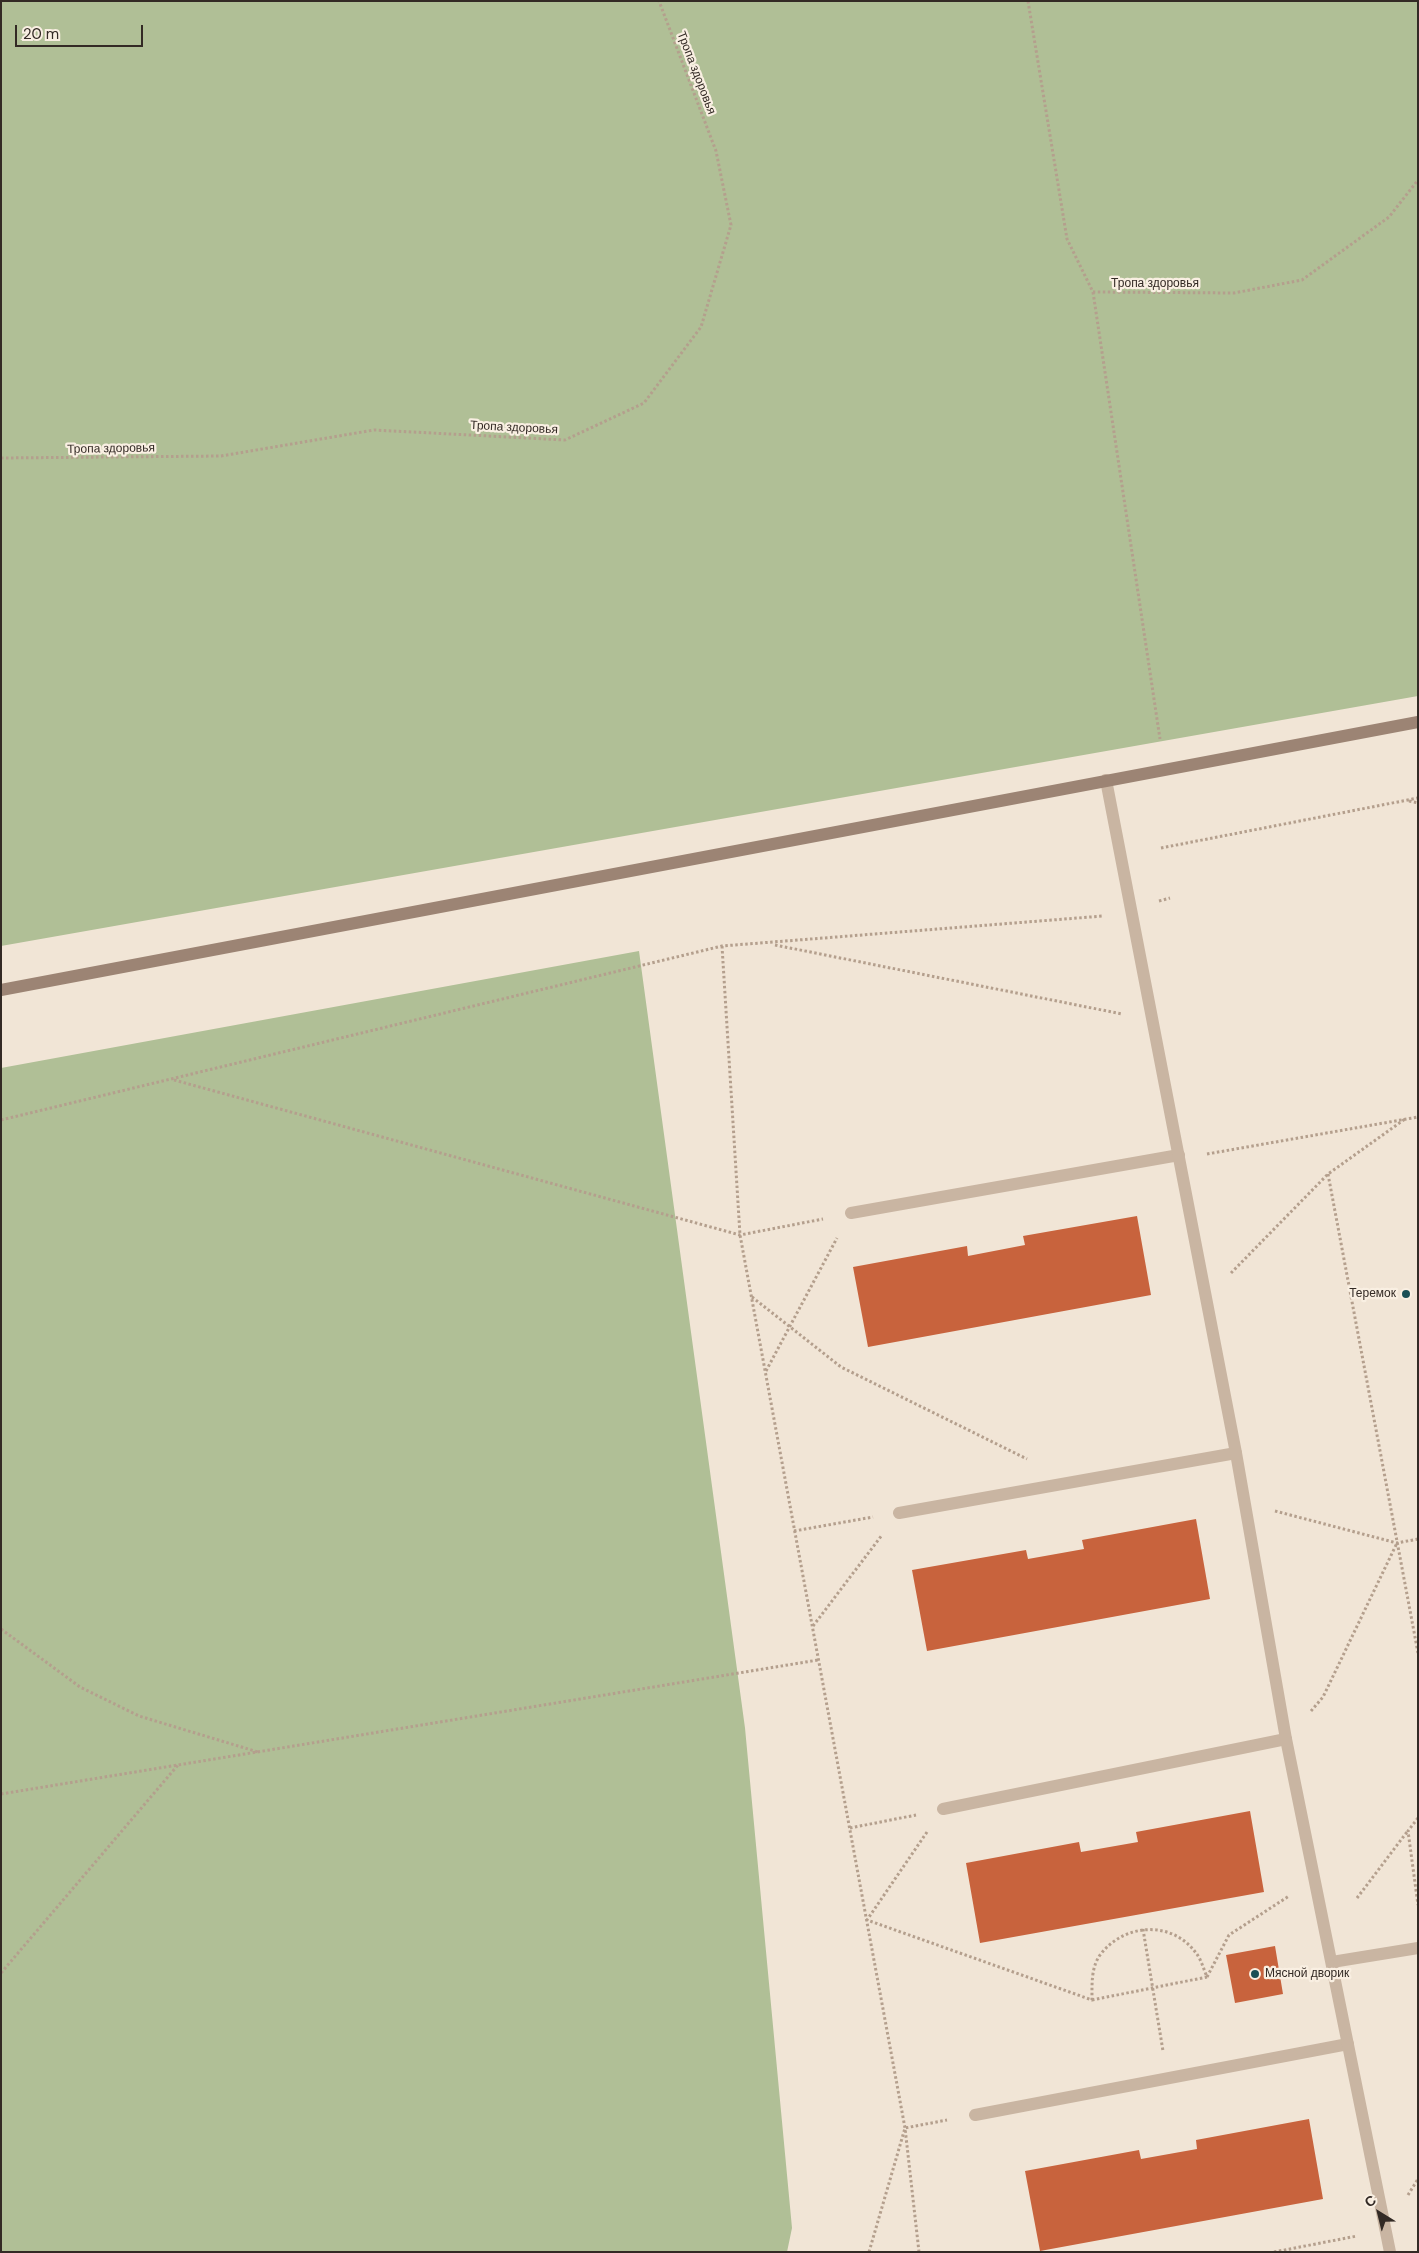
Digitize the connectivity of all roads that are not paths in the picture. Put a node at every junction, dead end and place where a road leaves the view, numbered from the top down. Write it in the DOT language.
graph roads {
  1 [pos="1418,722"];
  2 [pos="1106,780"];
  3 [pos="1,990"];
  4 [pos="1179,1155"];
  5 [pos="851,1213"];
  6 [pos="1236,1453"];
  7 [pos="899,1513"];
  8 [pos="1286,1739"];
  9 [pos="943,1809"];
  10 [pos="1418,1948"];
  11 [pos="1332,1962"];
  12 [pos="1348,2044"];
  13 [pos="975,2115"];
  14 [pos="1390,2252"];
  1 -- 2 [label="street"];
  2 -- 3 [label="street"];
  2 -- 4 [label="street"];
  4 -- 5 [label="street"];
  4 -- 6 [label="street"];
  6 -- 7 [label="street"];
  6 -- 8 [label="street"];
  8 -- 9 [label="street"];
  8 -- 11 [label="street"];
  10 -- 11 [label="street"];
  11 -- 12 [label="street"];
  12 -- 13 [label="street"];
  12 -- 14 [label="street"];
}
